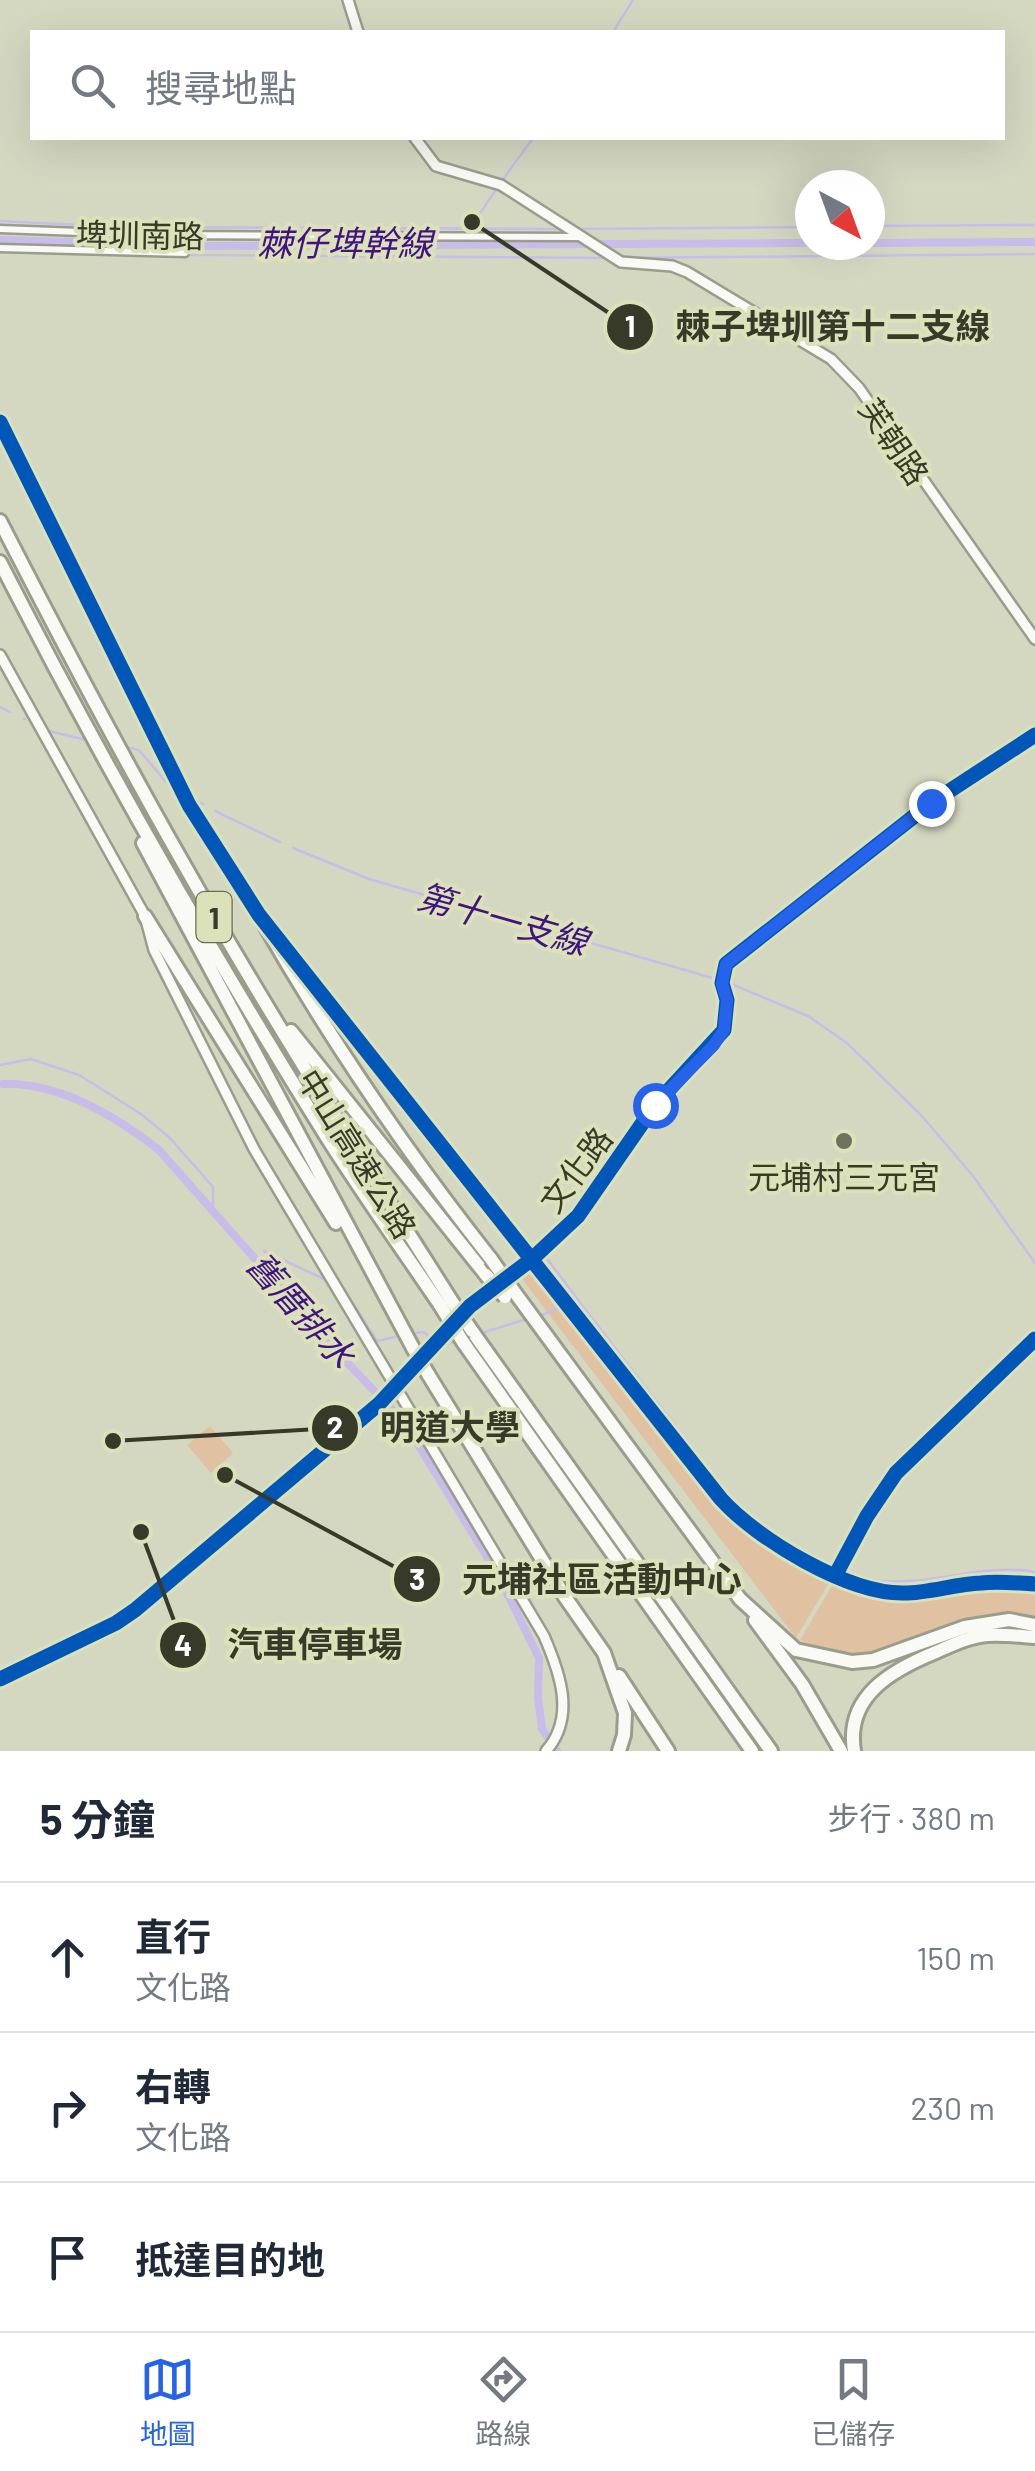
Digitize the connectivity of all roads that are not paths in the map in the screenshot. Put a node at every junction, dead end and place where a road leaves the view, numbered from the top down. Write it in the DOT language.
graph roads {
  1 [pos="348,0"];
  2 [pos="357,30"];
  3 [pos="416,140"];
  4 [pos="0,230"];
  5 [pos="579,237"];
  6 [pos="0,248"];
  7 [pos="184,252"];
  8 [pos="0,422"];
  9 [pos="0,521"];
  10 [pos="0,562"];
  11 [pos="1035,640"];
  12 [pos="0,655"];
  13 [pos="70,698"];
  14 [pos="1035,735"];
  15 [pos="183,864"];
  16 [pos="260,915"];
  17 [pos="144,916"];
  18 [pos="532,1259"];
  19 [pos="509,1293"];
  20 [pos="445,1302"];
  21 [pos="389,1305"];
  22 [pos="467,1337"];
  23 [pos="393,1390"];
  24 [pos="1035,1584"];
  25 [pos="740,1600"];
  26 [pos="1035,1625"];
  27 [pos="1035,1638"];
  28 [pos="604,1653"];
  29 [pos="0,1678"];
  30 [pos="546,1751"];
  31 [pos="619,1751"];
  32 [pos="668,1751"];
  33 [pos="752,1751"];
  34 [pos="771,1751"];
  35 [pos="841,1751"];
  36 [pos="854,1751"];
  1 -- 2 [label="street"];
  3 -- 5 [label="street, 芙朝路"];
  4 -- 5 [label="street, 埤圳南路"];
  5 -- 11 [label="street, 芙朝路"];
  6 -- 7 [label="street"];
  8 -- 16 [label="street"];
  9 -- 15 [label="highway, 中山高速公路 / 1"];
  10 -- 13 [label="highway, 中山高速公路 / 1"];
  12 -- 17 [label="street"];
  13 -- 20 [label="highway, 中山高速公路 / 1"];
  13 -- 21 [label="highway"];
  14 -- 18 [label="street, 文化路"];
  15 -- 19 [label="highway, bridge"];
  15 -- 20 [label="highway, 中山高速公路 / 1"];
  16 -- 18 [label="street"];
  16 -- 19 [label="highway, bridge"];
  17 -- 21 [label="highway"];
  17 -- 23 [label="street"];
  18 -- 23 [label="street, 文化路"];
  18 -- 24 [label="street"];
  19 -- 25 [label="highway"];
  20 -- 22 [label="highway, 中山高速公路 / 1, bridge"];
  21 -- 28 [label="highway, bridge"];
  22 -- 33 [label="highway, 中山高速公路 / 1"];
  22 -- 34 [label="highway, 中山高速公路 / 1"];
  23 -- 29 [label="street, 文化路"];
  23 -- 30 [label="street"];
  25 -- 26 [label="highway"];
  25 -- 35 [label="highway"];
  27 -- 36 [label="highway"];
  28 -- 31 [label="highway"];
  28 -- 32 [label="highway"];
}
